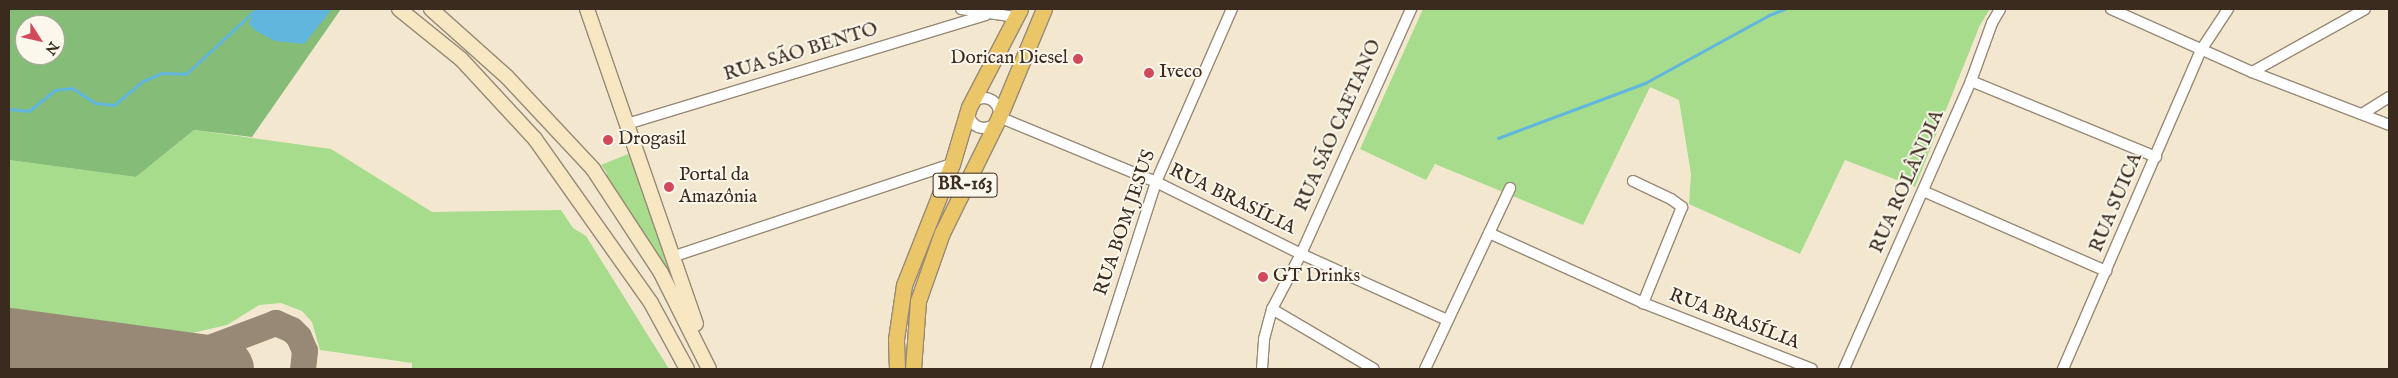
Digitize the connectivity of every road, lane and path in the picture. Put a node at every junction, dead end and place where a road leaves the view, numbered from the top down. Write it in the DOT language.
graph roads {
  1 [pos="399,9"];
  2 [pos="431,9"];
  3 [pos="587,9"];
  4 [pos="960,9"];
  5 [pos="1044,9"];
  6 [pos="1232,9"];
  7 [pos="1411,9"];
  8 [pos="2000,9"];
  9 [pos="2111,9"];
  10 [pos="2228,9"];
  11 [pos="2364,9"];
  12 [pos="1018,13"];
  13 [pos="986,15"];
  14 [pos="2200,50"];
  15 [pos="2252,72"];
  16 [pos="1972,81"];
  17 [pos="2389,97"];
  18 [pos="969,107"];
  19 [pos="2362,114"];
  20 [pos="999,117"];
  21 [pos="627,124"];
  22 [pos="2389,125"];
  23 [pos="2156,157"];
  24 [pos="952,164"];
  25 [pos="1633,181"];
  26 [pos="1156,182"];
  27 [pos="1510,188"];
  28 [pos="1923,191"];
  29 [pos="1489,232"];
  30 [pos="1301,254"];
  31 [pos="672,257"];
  32 [pos="2106,272"];
  33 [pos="1643,303"];
  34 [pos="1272,309"];
  35 [pos="1447,320"];
  36 [pos="687,369"];
  37 [pos="711,369"];
  38 [pos="897,369"];
  39 [pos="913,369"];
  40 [pos="1096,369"];
  41 [pos="1262,369"];
  42 [pos="1374,369"];
  43 [pos="1425,369"];
  44 [pos="1812,369"];
  45 [pos="1844,369"];
  46 [pos="2064,369"];
  1 -- 36 [label="main road"];
  2 -- 37 [label="main road"];
  3 -- 21 [label="main road"];
  4 -- 13 [label="street"];
  5 -- 20 [label="main road, BR-163"];
  6 -- 26 [label="street, RUA BOM JESUS"];
  7 -- 30 [label="street, RUA SÃO CAETANO"];
  8 -- 16 [label="street, RUA ROLÂNDIA"];
  9 -- 14 [label="street"];
  10 -- 14 [label="street, RUA SUICA"];
  11 -- 15 [label="street"];
  12 -- 13 [label="street"];
  12 -- 18 [label="main road, BR-163"];
  13 -- 21 [label="street, RUA SÃO BENTO"];
  14 -- 15 [label="street"];
  14 -- 23 [label="street, RUA SUICA"];
  15 -- 19 [label="street"];
  16 -- 23 [label="street"];
  16 -- 28 [label="street, RUA ROLÂNDIA"];
  17 -- 19 [label="street"];
  18 -- 20 [label="street"];
  18 -- 20 [label="street"];
  18 -- 24 [label="main road, BR-163"];
  19 -- 22 [label="street"];
  20 -- 26 [label="street, RUA BRASÍLIA"];
  20 -- 39 [label="main road, BR-163"];
  21 -- 31 [label="main road"];
  23 -- 32 [label="street, RUA SUICA"];
  24 -- 31 [label="street"];
  24 -- 38 [label="main road, BR-163"];
  25 -- 33 [label="street, RUA BRASÍLIA"];
  26 -- 30 [label="street, RUA BRASÍLIA"];
  26 -- 40 [label="street, RUA BOM JESUS"];
  27 -- 29 [label="street"];
  28 -- 32 [label="street"];
  28 -- 45 [label="street, RUA ROLÂNDIA"];
  29 -- 33 [label="street, RUA BRASÍLIA"];
  29 -- 35 [label="street"];
  30 -- 34 [label="street, RUA SÃO CAETANO"];
  30 -- 35 [label="street, RUA BRASÍLIA"];
  31 -- 37 [label="main road"];
  32 -- 46 [label="street, RUA SUICA"];
  33 -- 44 [label="street, RUA BRASÍLIA"];
  34 -- 41 [label="street, RUA SÃO CAETANO"];
  34 -- 42 [label="street"];
  35 -- 43 [label="street"];
}
